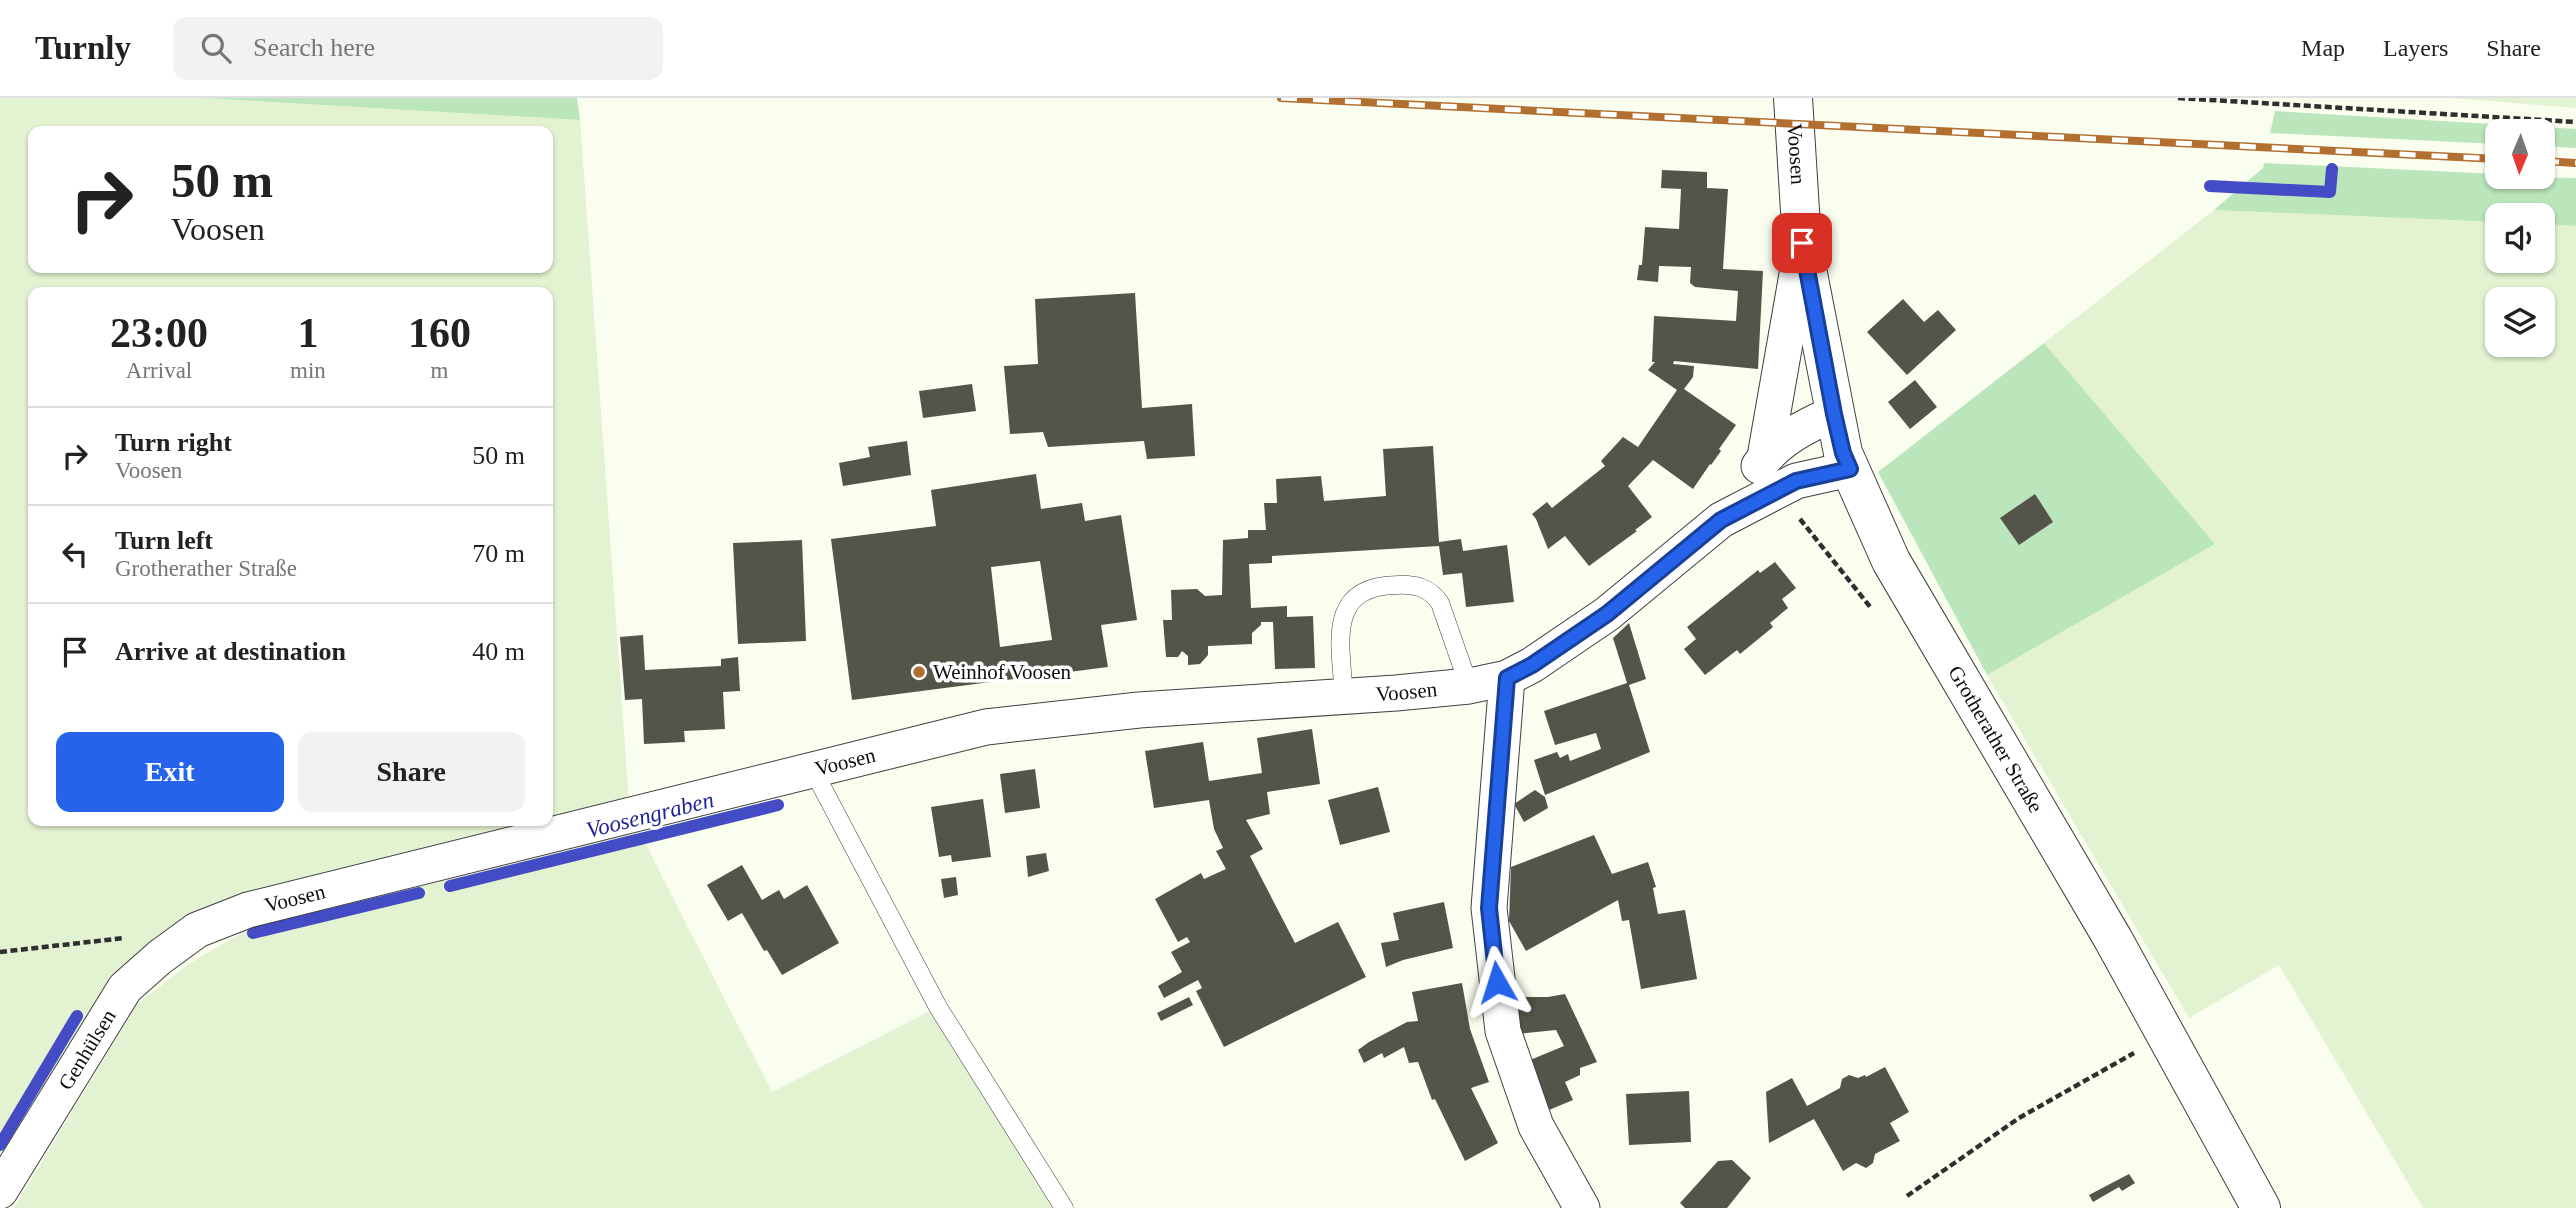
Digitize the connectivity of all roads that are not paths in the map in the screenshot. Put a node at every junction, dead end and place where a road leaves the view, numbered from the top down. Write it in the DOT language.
graph roads {
  1 [pos="1793,98"];
  2 [pos="1802,243"];
  3 [pos="1834,414"];
  4 [pos="1765,457"];
  5 [pos="1850,469"];
  6 [pos="1721,520"];
  7 [pos="1507,678"];
  8 [pos="1469,686"];
  9 [pos="1344,697"];
  10 [pos="813,770"];
  11 [pos="197,930"];
  12 [pos="0,1191"];
  13 [pos="1064,1208"];
  14 [pos="1582,1208"];
  15 [pos="2262,1208"];
  1 -- 2 [label="street, Voosen"];
  2 -- 3 [label="street, Grotherather Straße"];
  2 -- 4 [label="street, Voosen"];
  3 -- 4 [label="street"];
  3 -- 5 [label="street, Grotherather Straße"];
  4 -- 6 [label="street"];
  5 -- 6 [label="street, Voosen"];
  5 -- 15 [label="street, Grotherather Straße"];
  6 -- 7 [label="street, Voosen"];
  7 -- 8 [label="street, Voosen"];
  7 -- 14 [label="street"];
  8 -- 9 [label="street, Voosen"];
  8 -- 9 [label="lane"];
  9 -- 10 [label="street, Voosen"];
  10 -- 11 [label="street, Voosen"];
  10 -- 13 [label="lane"];
  11 -- 12 [label="street, Genhülsen"];
}
